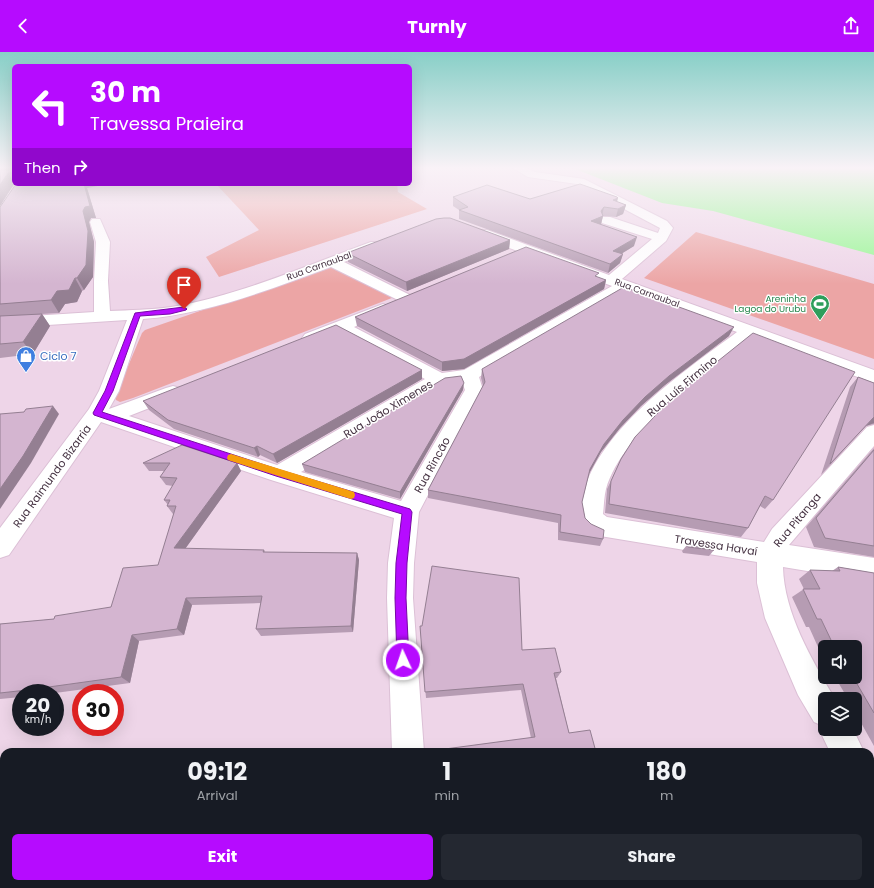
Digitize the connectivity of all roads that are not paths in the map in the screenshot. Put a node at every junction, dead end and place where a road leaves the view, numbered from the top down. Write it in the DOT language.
graph roads {
  1 [pos="628,206"];
  2 [pos="606,220"];
  3 [pos="96,222"];
  4 [pos="467,227"];
  5 [pos="661,238"];
  6 [pos="390,240"];
  7 [pos="524,249"];
  8 [pos="502,258"];
  9 [pos="331,262"];
  10 [pos="618,282"];
  11 [pos="137,314"];
  12 [pos="102,316"];
  13 [pos="0,323"];
  14 [pos="340,326"];
  15 [pos="749,331"];
  16 [pos="296,344"];
  17 [pos="469,375"];
  18 [pos="874,377"];
  19 [pos="440,379"];
  20 [pos="187,386"];
  21 [pos="102,415"];
  22 [pos="874,432"];
  23 [pos="279,474"];
  24 [pos="407,512"];
  25 [pos="629,531"];
  26 [pos="0,547"];
  27 [pos="770,554"];
  28 [pos="874,570"];
  29 [pos="818,699"];
  30 [pos="839,736"];
  31 [pos="408,748"];
  32 [pos="846,748"];
  1 -- 5 [label="street"];
  2 -- 5 [label="street"];
  3 -- 12 [label="street"];
  4 -- 7 [label="street, Rua Carnaubal"];
  5 -- 10 [label="street, Rua João Ximenes"];
  6 -- 9 [label="street, Rua Carnaubal"];
  7 -- 8 [label="street"];
  7 -- 10 [label="street, Rua Carnaubal"];
  9 -- 11 [label="street, Rua Carnaubal"];
  9 -- 14 [label="street"];
  10 -- 15 [label="street, Rua Carnaubal"];
  10 -- 17 [label="street, Rua João Ximenes"];
  11 -- 12 [label="street, Rua Carnaubal"];
  11 -- 21 [label="street, Rua Raimundo Bizarria"];
  12 -- 13 [label="street, Rua Carnaubal"];
  14 -- 16 [label="street"];
  14 -- 19 [label="street"];
  15 -- 18 [label="street, Rua Carnaubal"];
  15 -- 25 [label="street, Rua Luís Firmino"];
  17 -- 19 [label="street, Rua João Ximenes"];
  17 -- 24 [label="street, Rua Rincão"];
  19 -- 23 [label="street, Rua João Ximenes"];
  20 -- 21 [label="street"];
  21 -- 23 [label="street"];
  21 -- 26 [label="street, Rua Raimundo Bizarria"];
  22 -- 27 [label="street, Rua Pitanga"];
  23 -- 24 [label="street"];
  24 -- 31 [label="street, Rua Rincão"];
  25 -- 27 [label="street, Travessa Havaí"];
  27 -- 28 [label="street, Travessa Havaí"];
  27 -- 29 [label="street, Rua Pitanga"];
  30 -- 32 [label="street"];
}
